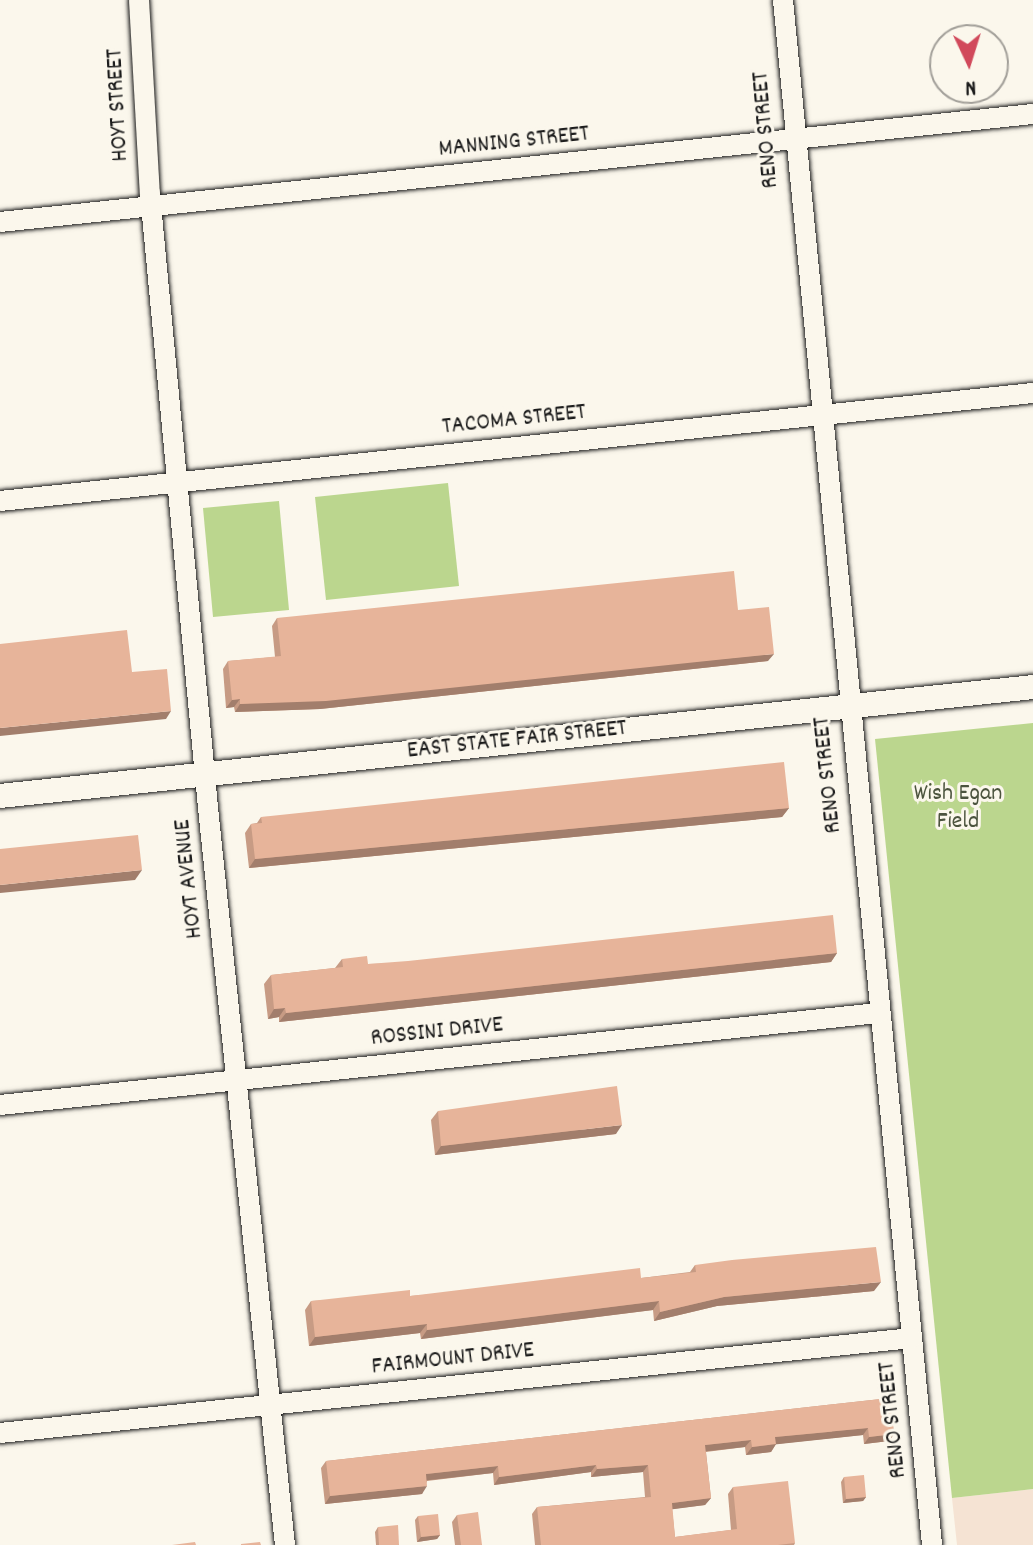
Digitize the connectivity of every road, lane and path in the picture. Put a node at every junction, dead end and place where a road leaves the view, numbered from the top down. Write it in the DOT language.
graph roads {
  1 [pos="139,0"];
  2 [pos="783,0"];
  3 [pos="1033,114"];
  4 [pos="793,140"];
  5 [pos="152,207"];
  6 [pos="0,222"];
  7 [pos="1033,393"];
  8 [pos="820,415"];
  9 [pos="178,482"];
  10 [pos="0,501"];
  11 [pos="1033,687"];
  12 [pos="848,706"];
  13 [pos="206,775"];
  14 [pos="0,796"];
  15 [pos="879,1013"];
  16 [pos="239,1080"];
  17 [pos="0,1105"];
  18 [pos="911,1338"];
  19 [pos="271,1405"];
  20 [pos="0,1433"];
  21 [pos="285,1545"];
  22 [pos="932,1545"];
  1 -- 5 [label="street, HOYT STREET"];
  2 -- 4 [label="street, RENO STREET"];
  3 -- 4 [label="street, MANNING STREET"];
  4 -- 5 [label="street, MANNING STREET"];
  4 -- 8 [label="street, RENO STREET"];
  5 -- 6 [label="street, MANNING STREET"];
  5 -- 9 [label="street, HOYT AVENUE"];
  7 -- 8 [label="street, TACOMA STREET"];
  8 -- 9 [label="street, TACOMA STREET"];
  8 -- 12 [label="street, RENO STREET"];
  9 -- 10 [label="street, TACOMA STREET"];
  9 -- 13 [label="street, HOYT AVENUE"];
  11 -- 12 [label="street, EAST STATE FAIR STREET"];
  12 -- 13 [label="street, EAST STATE FAIR STREET"];
  12 -- 15 [label="street, RENO STREET"];
  13 -- 14 [label="street, EAST STATE FAIR STREET"];
  13 -- 16 [label="street, HOYT AVENUE"];
  15 -- 16 [label="street, ROSSINI DRIVE"];
  15 -- 18 [label="street, RENO STREET"];
  16 -- 17 [label="street, ROSSINI DRIVE"];
  16 -- 19 [label="street, HOYT AVENUE"];
  18 -- 19 [label="street, FAIRMOUNT DRIVE"];
  18 -- 22 [label="street, RENO STREET"];
  19 -- 20 [label="street, FAIRMOUNT DRIVE"];
  19 -- 21 [label="street, HOYT AVENUE"];
}
